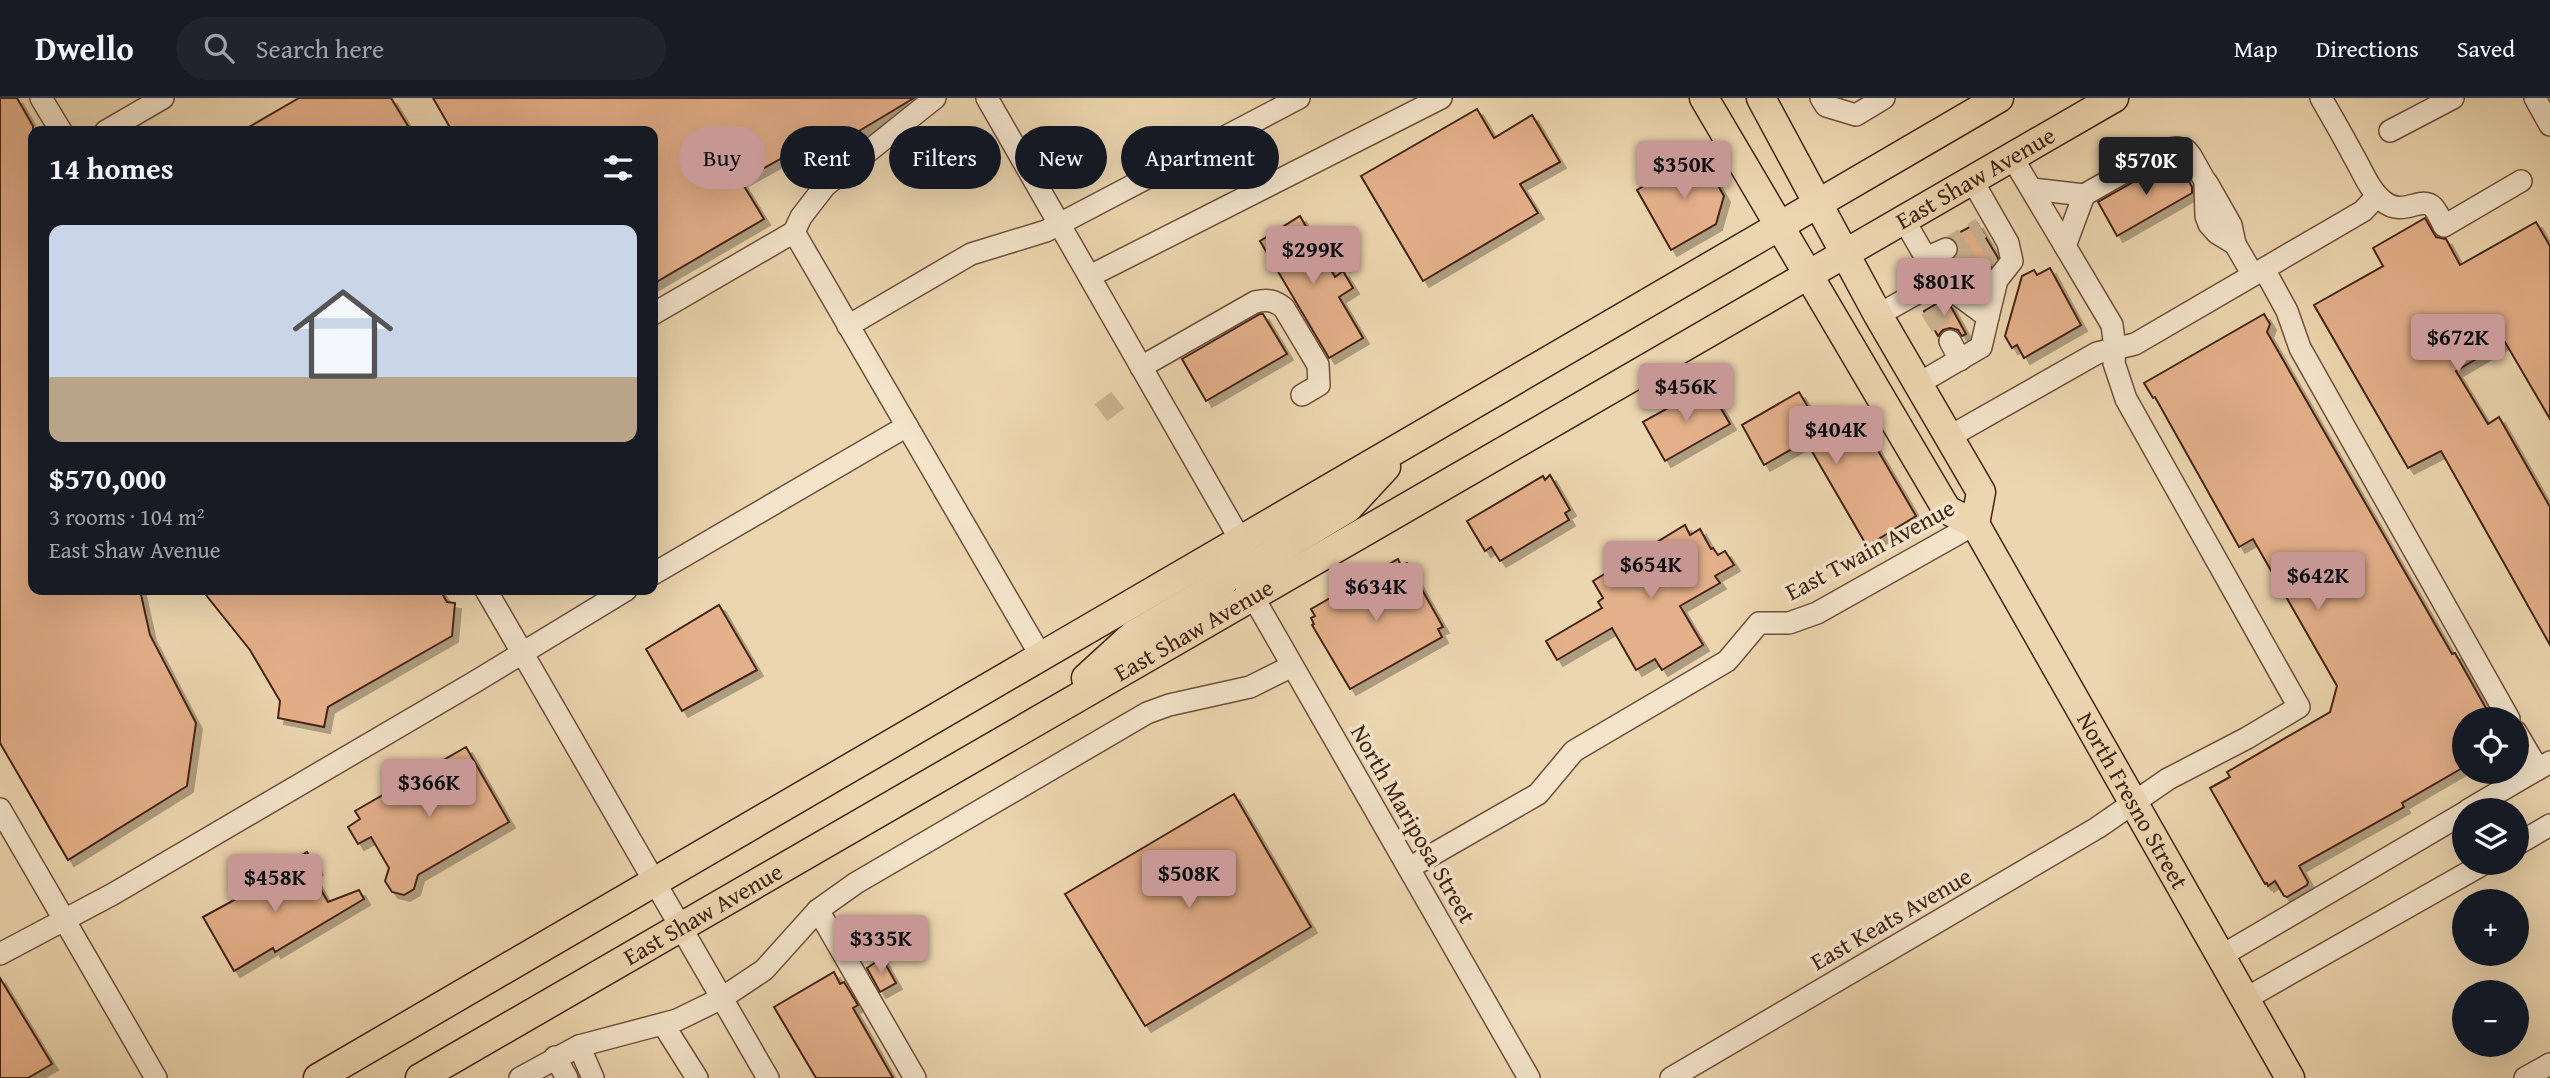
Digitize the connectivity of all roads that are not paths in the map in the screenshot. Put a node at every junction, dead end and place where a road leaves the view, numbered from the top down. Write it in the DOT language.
graph roads {
  1 [pos="41,98"];
  2 [pos="163,98"];
  3 [pos="935,98"];
  4 [pos="987,98"];
  5 [pos="1299,98"];
  6 [pos="1441,98"];
  7 [pos="1704,98"];
  8 [pos="1761,98"];
  9 [pos="1821,98"];
  10 [pos="1884,98"];
  11 [pos="1999,98"];
  12 [pos="2114,98"];
  13 [pos="2321,98"];
  14 [pos="2453,98"];
  15 [pos="2535,98"];
  16 [pos="2550,125"];
  17 [pos="58,126"];
  18 [pos="115,126"];
  19 [pos="2390,131"];
  20 [pos="2012,157"];
  21 [pos="1972,180"];
  22 [pos="2521,181"];
  23 [pos="2032,189"];
  24 [pos="2084,195"];
  25 [pos="2377,196"];
  26 [pos="1819,203"];
  27 [pos="1904,219"];
  28 [pos="1060,224"];
  29 [pos="1778,226"];
  30 [pos="794,232"];
  31 [pos="2065,246"];
  32 [pos="1846,254"];
  33 [pos="2259,272"];
  34 [pos="1090,276"];
  35 [pos="1808,277"];
  36 [pos="1940,279"];
  37 [pos="658,311"];
  38 [pos="1878,316"];
  39 [pos="1988,317"];
  40 [pos="848,326"];
  41 [pos="2115,348"];
  42 [pos="1141,367"];
  43 [pos="1918,384"];
  44 [pos="1302,395"];
  45 [pos="907,426"];
  46 [pos="1949,437"];
  47 [pos="1410,442"];
  48 [pos="1975,524"];
  49 [pos="1241,541"];
  50 [pos="658,571"];
  51 [pos="489,595"];
  52 [pos="618,595"];
  53 [pos="1252,596"];
  54 [pos="521,652"];
  55 [pos="1042,658"];
  56 [pos="1292,666"];
  57 [pos="2502,707"];
  58 [pos="1051,711"];
  59 [pos="2529,748"];
  60 [pos="2544,766"];
  61 [pos="2489,798"];
  62 [pos="2134,802"];
  63 [pos="0,809"];
  64 [pos="2452,819"];
  65 [pos="2550,825"];
  66 [pos="2529,837"];
  67 [pos="1409,868"];
  68 [pos="2464,875"];
  69 [pos="654,883"];
  70 [pos="818,910"];
  71 [pos="64,920"];
  72 [pos="680,927"];
  73 [pos="0,954"];
  74 [pos="2221,956"];
  75 [pos="722,998"];
  76 [pos="2245,999"];
  77 [pos="663,1024"];
  78 [pos="579,1046"];
  79 [pos="555,1057"];
  80 [pos="2550,1064"];
  81 [pos="156,1078"];
  82 [pos="318,1078"];
  83 [pos="420,1078"];
  84 [pos="520,1078"];
  85 [pos="567,1078"];
  86 [pos="593,1078"];
  87 [pos="697,1078"];
  88 [pos="768,1078"];
  89 [pos="915,1078"];
  90 [pos="1529,1078"];
  91 [pos="1671,1078"];
  92 [pos="2290,1078"];
  93 [pos="2525,1078"];
  1 -- 17 [label="street"];
  2 -- 18 [label="street"];
  3 -- 30 [label="street"];
  4 -- 28 [label="street"];
  5 -- 28 [label="street"];
  6 -- 34 [label="street"];
  7 -- 29 [label="main road"];
  8 -- 26 [label="main road"];
  9 -- 10 [label="street"];
  11 -- 26 [label="main road, East Shaw Avenue"];
  12 -- 20 [label="main road, East Shaw Avenue"];
  13 -- 25 [label="street"];
  14 -- 19 [label="street"];
  15 -- 16 [label="street"];
  20 -- 21 [label="main road, East Shaw Avenue"];
  20 -- 23 [label="street"];
  21 -- 27 [label="main road, East Shaw Avenue"];
  21 -- 39 [label="street"];
  22 -- 25 [label="street"];
  23 -- 24 [label="street"];
  23 -- 31 [label="street"];
  24 -- 31 [label="street"];
  24 -- 33 [label="street"];
  25 -- 33 [label="street"];
  26 -- 29 [label="main road, East Shaw Avenue"];
  26 -- 32 [label="main road"];
  27 -- 32 [label="main road, East Shaw Avenue"];
  27 -- 36 [label="street"];
  28 -- 34 [label="street"];
  28 -- 40 [label="street"];
  29 -- 35 [label="main road"];
  29 -- 47 [label="main road, East Shaw Avenue"];
  30 -- 37 [label="street"];
  30 -- 40 [label="street"];
  31 -- 41 [label="street"];
  32 -- 35 [label="main road, East Shaw Avenue"];
  32 -- 38 [label="main road"];
  33 -- 41 [label="street"];
  33 -- 57 [label="street"];
  34 -- 42 [label="street"];
  35 -- 48 [label="main road"];
  35 -- 53 [label="main road, East Shaw Avenue"];
  36 -- 38 [label="street"];
  36 -- 39 [label="street"];
  38 -- 43 [label="main road"];
  39 -- 43 [label="street"];
  40 -- 45 [label="street"];
  41 -- 46 [label="street"];
  41 -- 62 [label="street, East Keats Avenue"];
  42 -- 44 [label="street"];
  42 -- 49 [label="street"];
  43 -- 46 [label="main road"];
  45 -- 50 [label="street"];
  45 -- 55 [label="street"];
  46 -- 48 [label="main road"];
  47 -- 49 [label="main road, East Shaw Avenue"];
  47 -- 53 [label="main road"];
  48 -- 62 [label="main road, North Fresno Street"];
  48 -- 67 [label="street, East Twain Avenue"];
  49 -- 55 [label="main road, East Shaw Avenue"];
  49 -- 58 [label="main road"];
  51 -- 54 [label="street"];
  52 -- 54 [label="street"];
  53 -- 56 [label="street, North Mariposa Street"];
  53 -- 58 [label="main road, East Shaw Avenue"];
  54 -- 69 [label="street"];
  54 -- 71 [label="street"];
  55 -- 69 [label="main road, East Shaw Avenue"];
  56 -- 67 [label="street, North Mariposa Street"];
  56 -- 70 [label="street"];
  58 -- 72 [label="main road, East Shaw Avenue"];
  59 -- 60 [label="street"];
  60 -- 61 [label="street"];
  62 -- 74 [label="main road, North Fresno Street"];
  62 -- 91 [label="street, East Keats Avenue"];
  63 -- 71 [label="street"];
  64 -- 74 [label="street"];
  65 -- 66 [label="street"];
  67 -- 90 [label="street, North Mariposa Street"];
  68 -- 76 [label="street"];
  69 -- 72 [label="street"];
  69 -- 82 [label="main road, East Shaw Avenue"];
  70 -- 75 [label="street"];
  70 -- 89 [label="street"];
  71 -- 73 [label="street"];
  71 -- 81 [label="street"];
  72 -- 75 [label="street"];
  72 -- 83 [label="main road, East Shaw Avenue"];
  74 -- 76 [label="main road, North Fresno Street"];
  75 -- 77 [label="street"];
  75 -- 88 [label="street"];
  76 -- 92 [label="main road, North Fresno Street"];
  77 -- 78 [label="street"];
  77 -- 87 [label="street"];
  78 -- 79 [label="street"];
  78 -- 86 [label="street"];
  79 -- 84 [label="street"];
  79 -- 85 [label="street"];
  80 -- 93 [label="street"];
}
